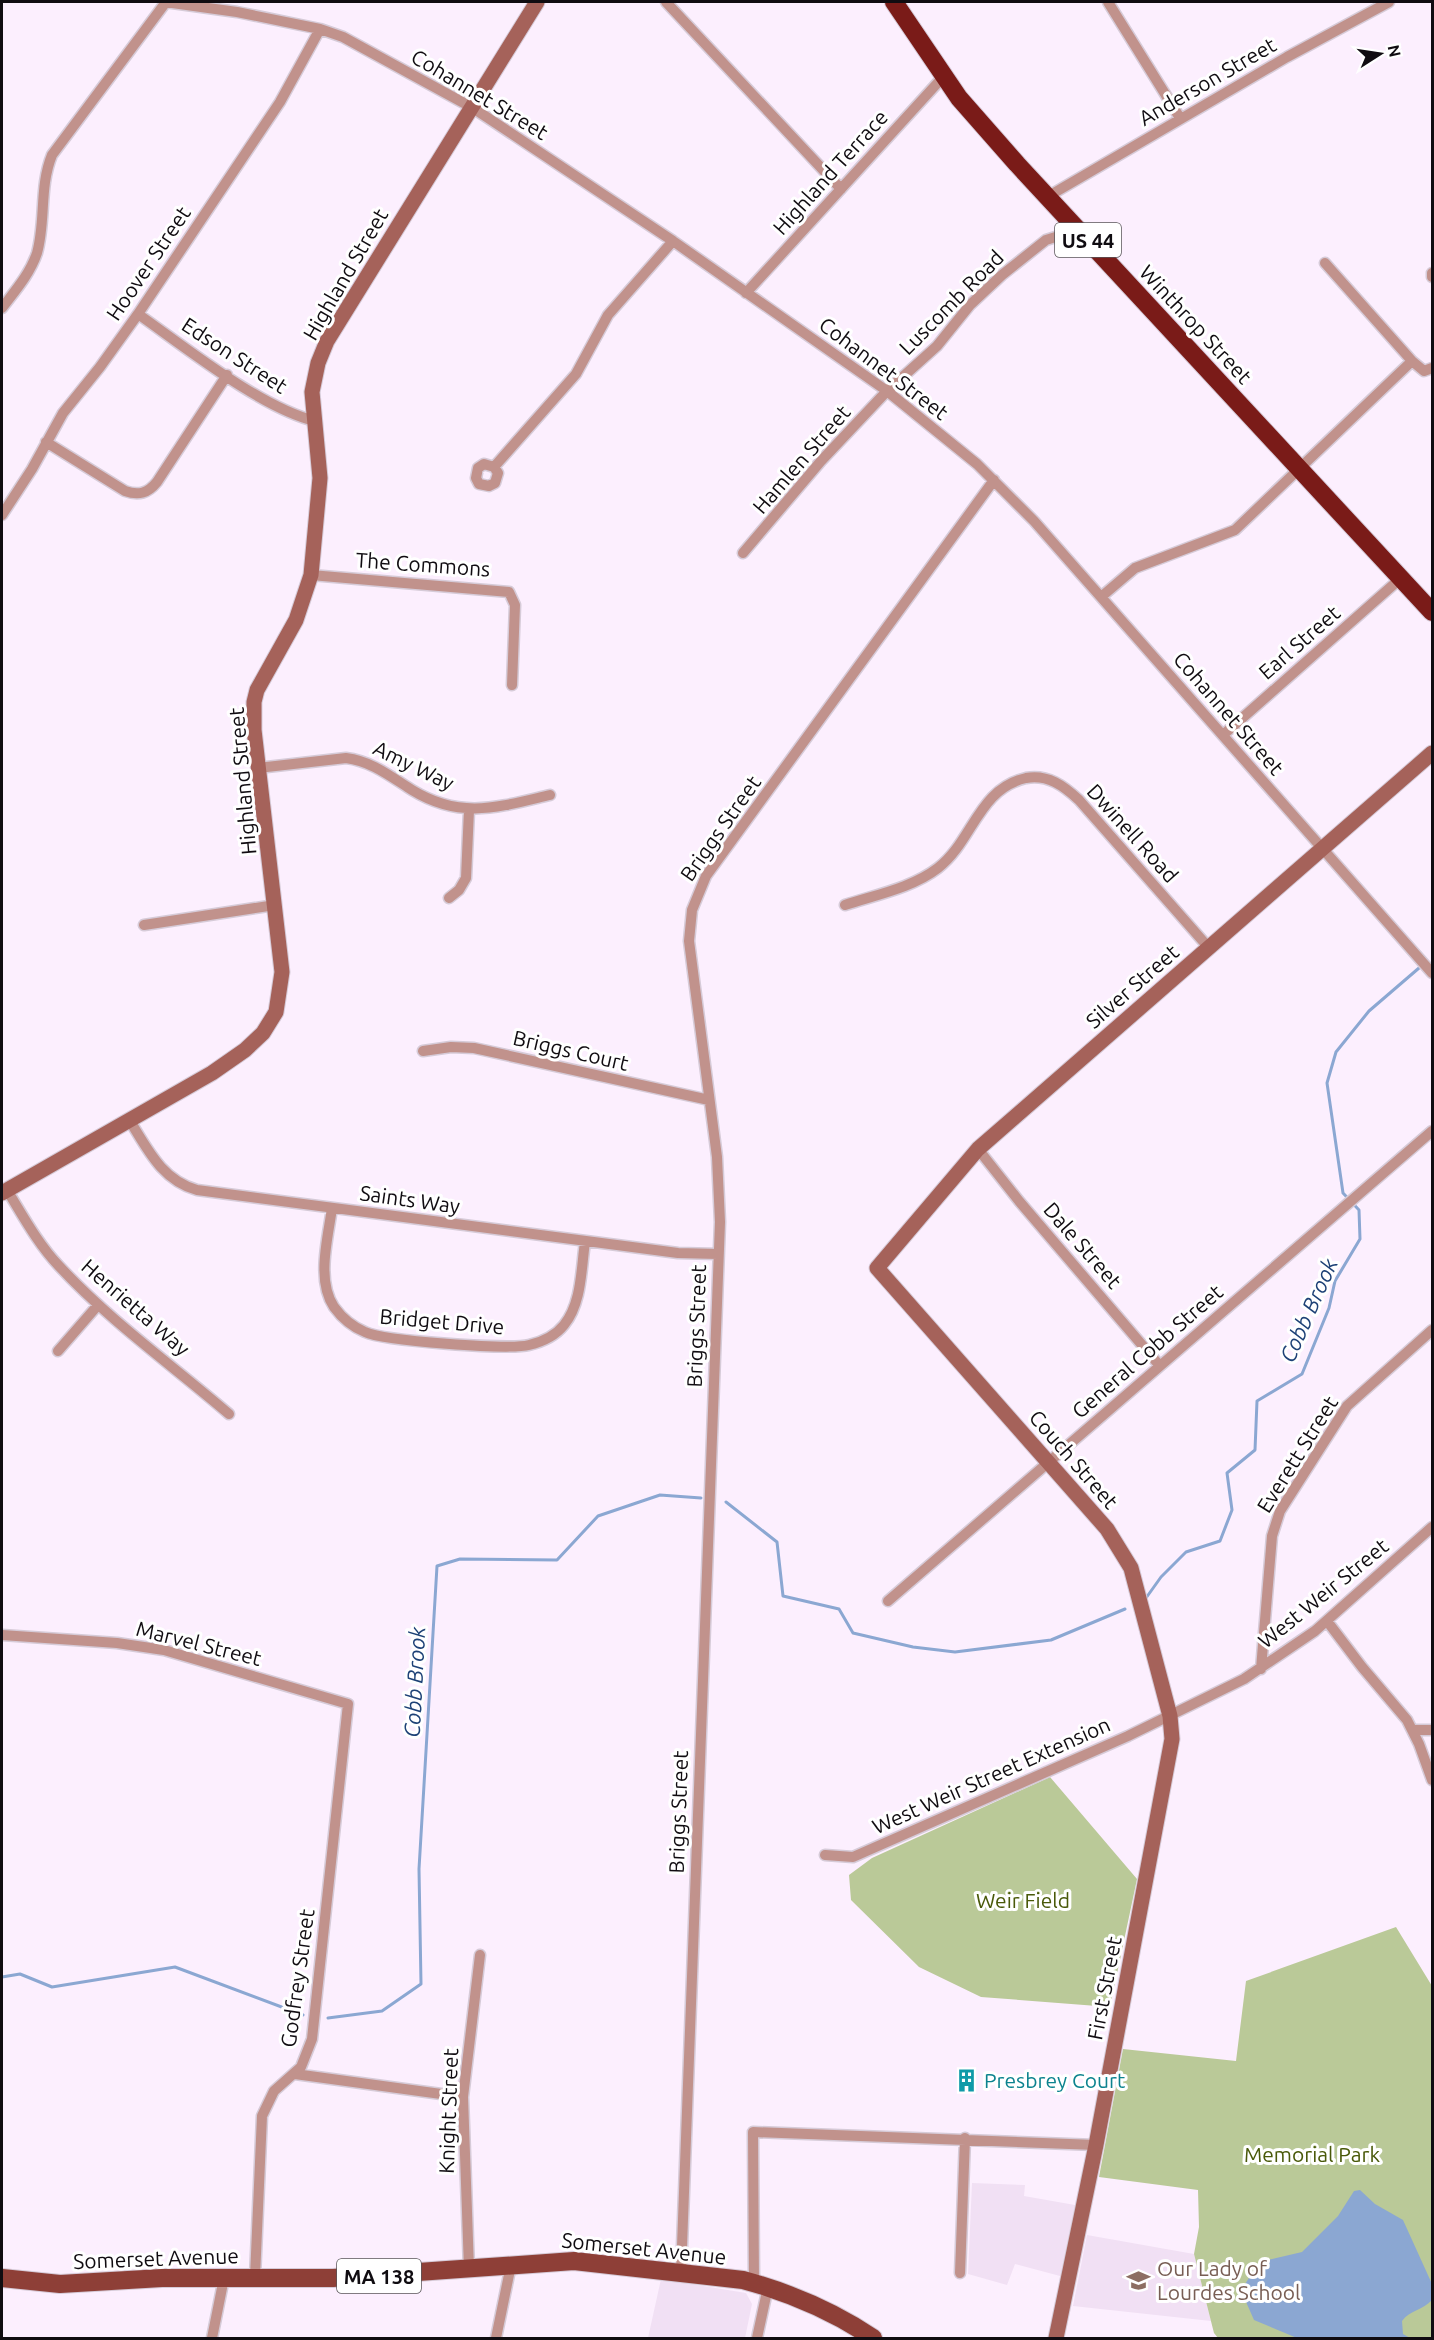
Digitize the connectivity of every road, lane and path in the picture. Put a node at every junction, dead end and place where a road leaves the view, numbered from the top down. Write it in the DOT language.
graph roads {
  1 [pos="166,2"];
  2 [pos="537,2"];
  3 [pos="666,2"];
  4 [pos="894,2"];
  5 [pos="1108,2"];
  6 [pos="1389,2"];
  7 [pos="320,29"];
  8 [pos="943,76"];
  9 [pos="473,108"];
  10 [pos="1180,118"];
  11 [pos="841,189"];
  12 [pos="1047,197"];
  13 [pos="1078,230"];
  14 [pos="673,241"];
  15 [pos="1325,263"];
  16 [pos="746,293"];
  17 [pos="2,308"];
  18 [pos="138,314"];
  19 [pos="1412,361"];
  20 [pos="1432,368"];
  21 [pos="227,375"];
  22 [pos="887,391"];
  23 [pos="315,421"];
  24 [pos="46,442"];
  25 [pos="494,467"];
  26 [pos="1298,467"];
  27 [pos="994,480"];
  28 [pos="2,515"];
  29 [pos="743,553"];
  30 [pos="310,575"];
  31 [pos="1401,578"];
  32 [pos="1101,597"];
  33 [pos="1432,612"];
  34 [pos="513,685"];
  35 [pos="1223,735"];
  36 [pos="1432,753"];
  37 [pos="258,768"];
  38 [pos="550,795"];
  39 [pos="469,810"];
  40 [pos="1323,848"];
  41 [pos="449,898"];
  42 [pos="275,905"];
  43 [pos="844,905"];
  44 [pos="144,925"];
  45 [pos="1209,948"];
  46 [pos="1432,973"];
  47 [pos="423,1051"];
  48 [pos="709,1100"];
  49 [pos="130,1121"];
  50 [pos="1432,1131"];
  51 [pos="978,1149"];
  52 [pos="4,1192"];
  53 [pos="332,1208"];
  54 [pos="585,1242"];
  55 [pos="718,1254"];
  56 [pos="877,1268"];
  57 [pos="98,1305"];
  58 [pos="1432,1330"];
  59 [pos="58,1351"];
  60 [pos="1160,1366"];
  61 [pos="229,1414"];
  62 [pos="1048,1462"];
  63 [pos="1432,1527"];
  64 [pos="888,1601"];
  65 [pos="1327,1621"];
  66 [pos="2,1635"];
  67 [pos="1261,1669"];
  68 [pos="348,1704"];
  69 [pos="1170,1716"];
  70 [pos="1413,1730"];
  71 [pos="1432,1730"];
  72 [pos="1432,1780"];
  73 [pos="825,1855"];
  74 [pos="480,1955"];
  75 [pos="295,2074"];
  76 [pos="463,2097"];
  77 [pos="964,2138"];
  78 [pos="1096,2145"];
  79 [pos="511,2265"];
  80 [pos="469,2269"];
  81 [pos="681,2273"];
  82 [pos="960,2273"];
  83 [pos="255,2277"];
  84 [pos="2,2278"];
  85 [pos="224,2278"];
  86 [pos="761,2285"];
  87 [pos="212,2338"];
  88 [pos="496,2338"];
  89 [pos="757,2338"];
  90 [pos="873,2338"];
  91 [pos="1056,2338"];
  1 -- 7 [label="street, Cohannet Street"];
  1 -- 17 [label="street"];
  2 -- 9 [label="street, Highland Street"];
  3 -- 11 [label="street"];
  4 -- 8 [label="highway, Winthrop Street / US 44"];
  5 -- 10 [label="street"];
  6 -- 10 [label="street, Anderson Street"];
  7 -- 9 [label="street, Cohannet Street"];
  7 -- 18 [label="street, Hoover Street"];
  8 -- 11 [label="street, Highland Terrace"];
  8 -- 12 [label="highway, Winthrop Street / US 44"];
  9 -- 14 [label="street, Cohannet Street"];
  9 -- 23 [label="street, Highland Street"];
  10 -- 12 [label="street, Anderson Street"];
  11 -- 16 [label="street, Highland Terrace"];
  12 -- 13 [label="highway, Winthrop Street / US 44"];
  13 -- 22 [label="street, Luscomb Road"];
  13 -- 26 [label="highway, Winthrop Street / US 44"];
  14 -- 16 [label="street, Cohannet Street"];
  14 -- 25 [label="street"];
  15 -- 19 [label="street"];
  16 -- 22 [label="street, Cohannet Street"];
  18 -- 21 [label="street, Edson Street"];
  18 -- 24 [label="street, Hoover Street"];
  19 -- 20 [label="street"];
  19 -- 26 [label="street"];
  21 -- 23 [label="street, Edson Street"];
  21 -- 24 [label="street"];
  22 -- 27 [label="street, Cohannet Street"];
  22 -- 29 [label="street, Hamlen Street"];
  23 -- 30 [label="street, Highland Street"];
  24 -- 28 [label="street, Hoover Street"];
  26 -- 31 [label="highway, Winthrop Street / US 44"];
  26 -- 32 [label="street"];
  27 -- 32 [label="street, Cohannet Street"];
  27 -- 48 [label="street, Briggs Street"];
  30 -- 34 [label="street, The Commons"];
  30 -- 37 [label="street, Highland Street"];
  31 -- 33 [label="highway, Winthrop Street / US 44"];
  31 -- 35 [label="street, Earl Street"];
  32 -- 35 [label="street, Cohannet Street"];
  35 -- 40 [label="street, Cohannet Street"];
  36 -- 40 [label="street, Silver Street"];
  37 -- 39 [label="street, Amy Way"];
  37 -- 42 [label="street, Highland Street"];
  38 -- 39 [label="street, Amy Way"];
  39 -- 41 [label="street"];
  40 -- 45 [label="street, Silver Street"];
  40 -- 46 [label="street, Cohannet Street"];
  42 -- 44 [label="street"];
  42 -- 49 [label="street, Highland Street"];
  43 -- 45 [label="street, Dwinell Road"];
  45 -- 51 [label="street, Silver Street"];
  47 -- 48 [label="street, Briggs Court"];
  48 -- 55 [label="street, Briggs Street"];
  49 -- 52 [label="street, Highland Street"];
  49 -- 53 [label="street, Saints Way"];
  50 -- 60 [label="street, General Cobb Street"];
  51 -- 56 [label="street, Silver Street"];
  51 -- 60 [label="street, Dale Street"];
  52 -- 57 [label="street, Henrietta Way"];
  53 -- 54 [label="street, Saints Way"];
  53 -- 54 [label="street, Bridget Drive"];
  54 -- 55 [label="street, Saints Way"];
  55 -- 81 [label="street, Briggs Street"];
  56 -- 62 [label="street, Couch Street"];
  57 -- 59 [label="street"];
  57 -- 61 [label="street, Henrietta Way"];
  58 -- 67 [label="street, Everett Street"];
  60 -- 62 [label="street, General Cobb Street"];
  62 -- 64 [label="street, General Cobb Street"];
  62 -- 69 [label="street, Couch Street"];
  63 -- 65 [label="street, West Weir Street"];
  65 -- 67 [label="street, West Weir Street"];
  65 -- 70 [label="street"];
  66 -- 68 [label="street, Marvel Street"];
  67 -- 69 [label="street, West Weir Street"];
  68 -- 75 [label="street, Godfrey Street"];
  69 -- 73 [label="street, West Weir Street Extension"];
  69 -- 78 [label="street, First Street"];
  70 -- 71 [label="street"];
  70 -- 72 [label="street"];
  74 -- 76 [label="street, Knight Street"];
  75 -- 76 [label="street"];
  75 -- 83 [label="street, Godfrey Street"];
  76 -- 80 [label="street, Knight Street"];
  77 -- 78 [label="street"];
  77 -- 82 [label="street"];
  77 -- 86 [label="street"];
  78 -- 91 [label="street, First Street"];
  79 -- 80 [label="main road, Somerset Avenue / MA 138"];
  79 -- 81 [label="main road, Somerset Avenue / MA 138"];
  79 -- 88 [label="street"];
  80 -- 83 [label="main road, Somerset Avenue / MA 138"];
  81 -- 86 [label="main road, Somerset Avenue / MA 138"];
  83 -- 85 [label="main road, Somerset Avenue / MA 138"];
  84 -- 85 [label="main road, Somerset Avenue / MA 138"];
  85 -- 87 [label="street"];
  86 -- 89 [label="street"];
  86 -- 90 [label="main road, Somerset Avenue / MA 138"];
}
